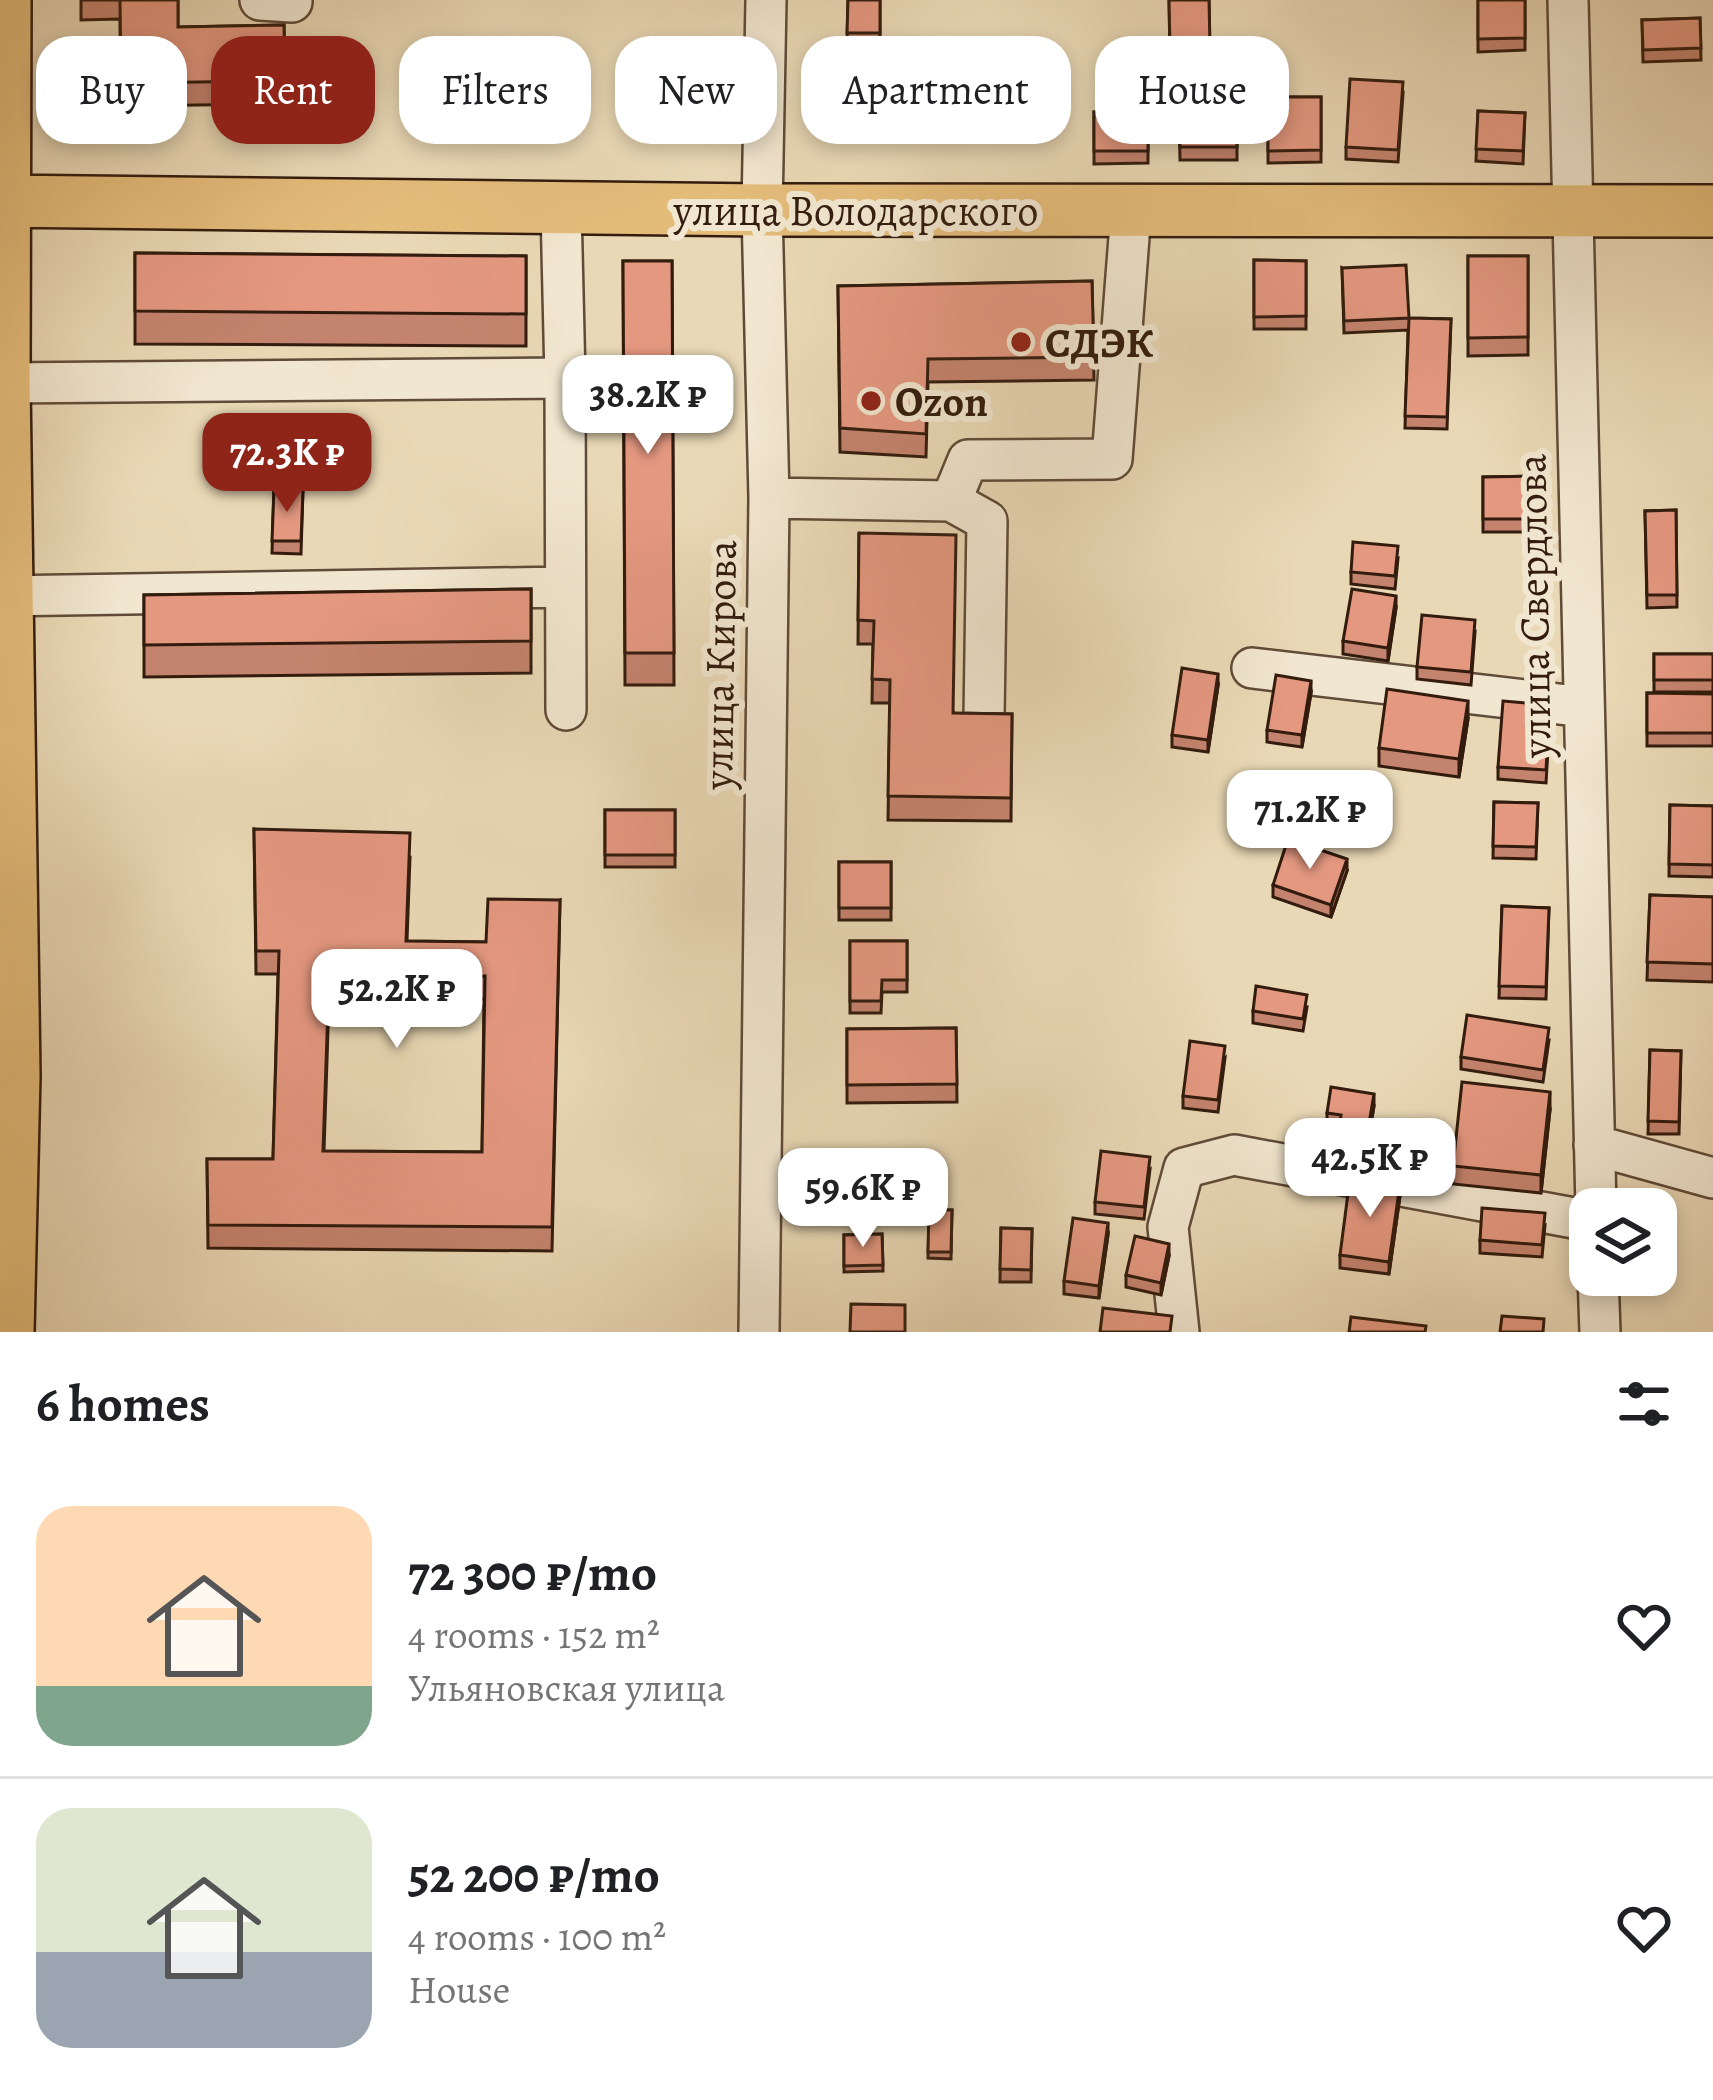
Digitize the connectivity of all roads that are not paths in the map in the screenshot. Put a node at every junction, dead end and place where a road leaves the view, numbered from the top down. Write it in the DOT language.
graph roads {
  1 [pos="5,0"];
  2 [pos="766,0"];
  3 [pos="1568,0"];
  4 [pos="3,201"];
  5 [pos="561,208"];
  6 [pos="1572,209"];
  7 [pos="762,210"];
  8 [pos="1131,211"];
  9 [pos="1713,211"];
  10 [pos="565,378"];
  11 [pos="4,383"];
  12 [pos="769,498"];
  13 [pos="951,501"];
  14 [pos="563,586"];
  15 [pos="4,596"];
  16 [pos="1252,668"];
  17 [pos="1584,707"];
  18 [pos="566,710"];
  19 [pos="984,717"];
  20 [pos="7,1077"];
  21 [pos="1594,1145"];
  22 [pos="1713,1178"];
  23 [pos="1595,1188"];
  24 [pos="1569,1217"];
  25 [pos="1599,1296"];
  26 [pos="8,1332"];
  27 [pos="758,1332"];
  28 [pos="1179,1332"];
  29 [pos="1600,1332"];
  1 -- 4 [label="main road"];
  2 -- 7 [label="street, улица Кирова"];
  3 -- 6 [label="street, улица Свердлова"];
  4 -- 5 [label="main road, улица Володарского"];
  4 -- 11 [label="main road"];
  5 -- 7 [label="main road, улица Володарского"];
  5 -- 10 [label="street"];
  6 -- 8 [label="main road, улица Володарского"];
  6 -- 9 [label="main road, улица Володарского"];
  6 -- 17 [label="street, улица Свердлова"];
  7 -- 8 [label="main road, улица Володарского"];
  7 -- 12 [label="street, улица Кирова"];
  8 -- 13 [label="street"];
  10 -- 11 [label="street"];
  10 -- 14 [label="street"];
  11 -- 15 [label="main road"];
  12 -- 13 [label="street"];
  12 -- 27 [label="street, улица Кирова"];
  13 -- 19 [label="street"];
  14 -- 15 [label="street"];
  14 -- 18 [label="street"];
  15 -- 20 [label="main road"];
  16 -- 17 [label="street"];
  17 -- 21 [label="street, улица Свердлова"];
  20 -- 26 [label="main road"];
  21 -- 22 [label="street"];
  21 -- 23 [label="street, улица Свердлова"];
  24 -- 28 [label="street"];
  25 -- 29 [label="street"];
}
